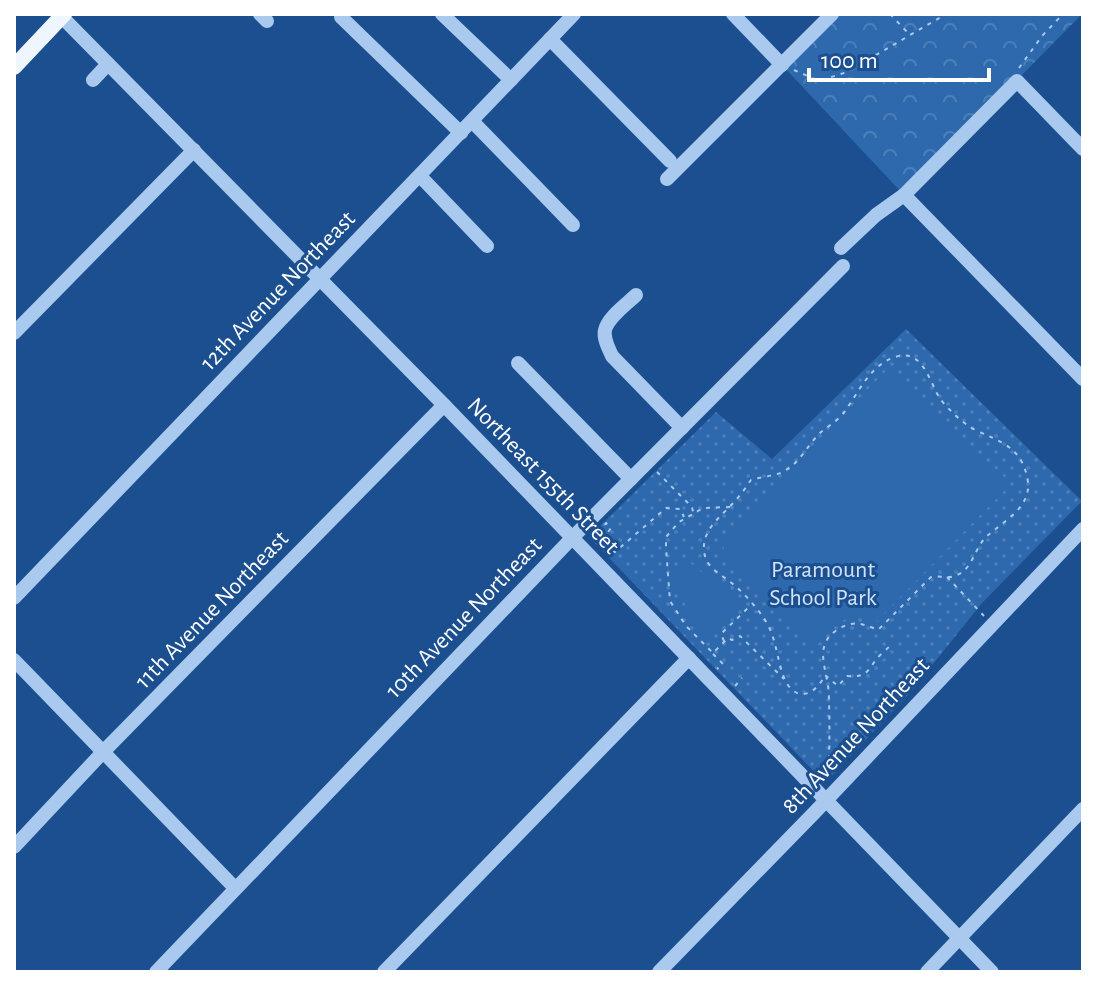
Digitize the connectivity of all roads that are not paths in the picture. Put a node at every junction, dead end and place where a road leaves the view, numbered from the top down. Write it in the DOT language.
graph roads {
  1 [pos="442,14"];
  2 [pos="574,14"];
  3 [pos="733,14"];
  4 [pos="832,14"];
  5 [pos="61,15"];
  6 [pos="341,17"];
  7 [pos="550,39"];
  8 [pos="108,64"];
  9 [pos="782,65"];
  10 [pos="14,67"];
  11 [pos="93,80"];
  12 [pos="511,80"];
  13 [pos="472,121"];
  14 [pos="461,133"];
  15 [pos="1083,149"];
  16 [pos="194,150"];
  17 [pos="670,161"];
  18 [pos="420,176"];
  19 [pos="667,179"];
  20 [pos="904,195"];
  21 [pos="573,225"];
  22 [pos="487,246"];
  23 [pos="841,248"];
  24 [pos="843,266"];
  25 [pos="320,279"];
  26 [pos="636,295"];
  27 [pos="14,333"];
  28 [pos="518,363"];
  29 [pos="1083,379"];
  30 [pos="444,405"];
  31 [pos="682,428"];
  32 [pos="631,479"];
  33 [pos="1083,529"];
  34 [pos="572,538"];
  35 [pos="14,598"];
  36 [pos="689,658"];
  37 [pos="14,660"];
  38 [pos="103,752"];
  39 [pos="826,801"];
  40 [pos="1083,809"];
  41 [pos="14,847"];
  42 [pos="235,888"];
  43 [pos="960,939"];
  44 [pos="156,972"];
  45 [pos="384,972"];
  46 [pos="659,972"];
  47 [pos="927,972"];
  48 [pos="992,972"];
  1 -- 12 [label="street"];
  2 -- 7 [label="street, 12th Avenue Northeast"];
  3 -- 9 [label="street"];
  4 -- 9 [label="street"];
  5 -- 8 [label="street, Northeast 155th Street"];
  5 -- 10 [label="main road"];
  6 -- 14 [label="street"];
  7 -- 12 [label="street, 12th Avenue Northeast"];
  7 -- 17 [label="street"];
  8 -- 11 [label="street"];
  8 -- 16 [label="street, Northeast 155th Street"];
  9 -- 19 [label="street"];
  12 -- 13 [label="street, 12th Avenue Northeast"];
  13 -- 14 [label="street, 12th Avenue Northeast"];
  13 -- 21 [label="street"];
  14 -- 18 [label="street, 12th Avenue Northeast"];
  15 -- 20 [label="street"];
  16 -- 25 [label="street, Northeast 155th Street"];
  16 -- 27 [label="street"];
  18 -- 22 [label="street"];
  18 -- 25 [label="street, 12th Avenue Northeast"];
  20 -- 23 [label="street"];
  20 -- 29 [label="street"];
  24 -- 31 [label="street, 10th Avenue Northeast"];
  25 -- 30 [label="street, Northeast 155th Street"];
  25 -- 35 [label="street, 12th Avenue Northeast"];
  26 -- 31 [label="street"];
  28 -- 32 [label="street"];
  30 -- 34 [label="street, Northeast 155th Street"];
  30 -- 38 [label="street, 11th Avenue Northeast"];
  31 -- 32 [label="street, 10th Avenue Northeast"];
  32 -- 34 [label="street, 10th Avenue Northeast"];
  33 -- 39 [label="street, 8th Avenue Northeast"];
  34 -- 36 [label="street, Northeast 155th Street"];
  34 -- 42 [label="street, 10th Avenue Northeast"];
  36 -- 39 [label="street, Northeast 155th Street"];
  36 -- 45 [label="street"];
  37 -- 38 [label="street"];
  38 -- 41 [label="street, 11th Avenue Northeast"];
  38 -- 42 [label="street"];
  39 -- 43 [label="street, Northeast 155th Street"];
  39 -- 46 [label="street, 8th Avenue Northeast"];
  40 -- 43 [label="street"];
  42 -- 44 [label="street, 10th Avenue Northeast"];
  43 -- 47 [label="street"];
  43 -- 48 [label="street, Northeast 155th Street"];
}
